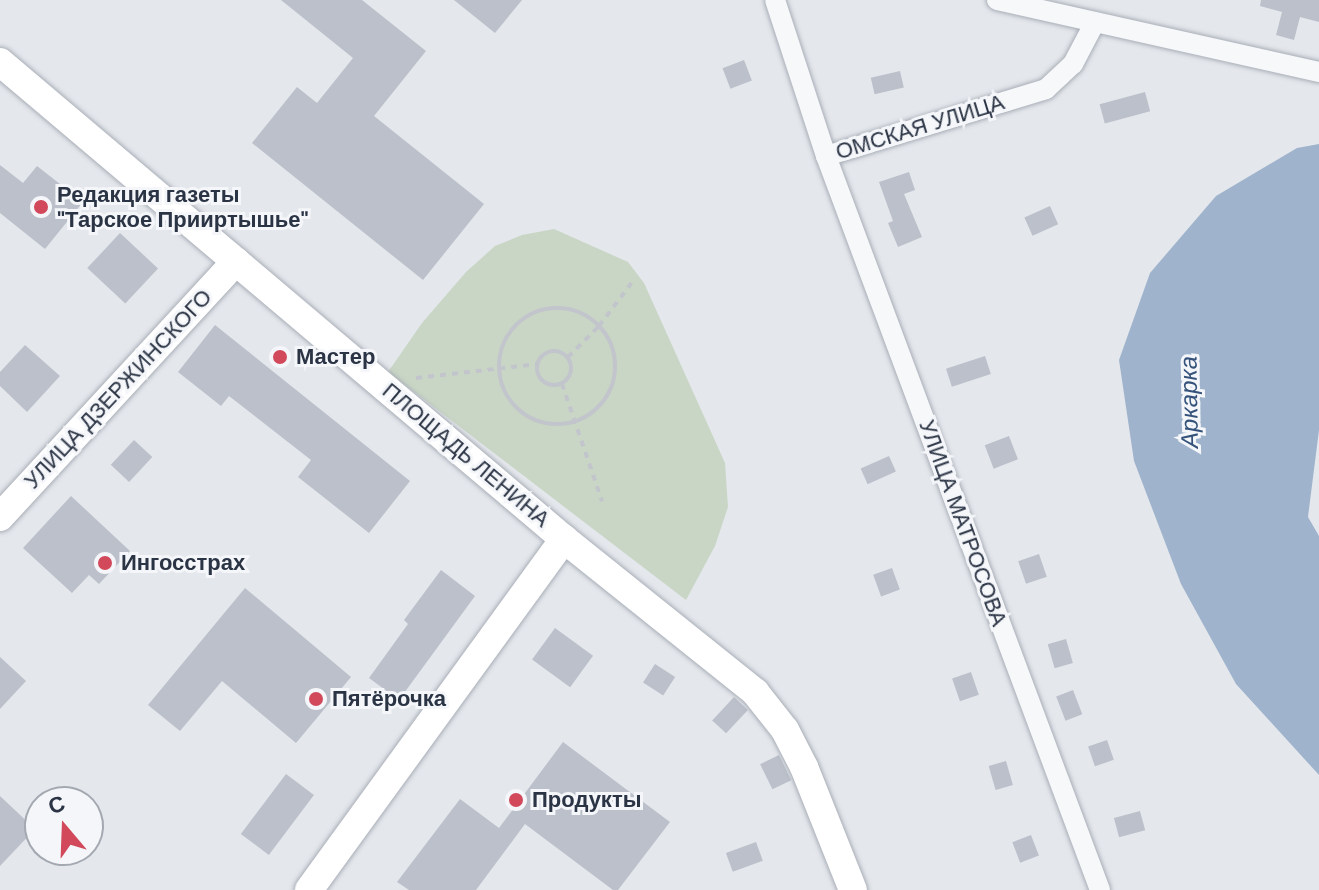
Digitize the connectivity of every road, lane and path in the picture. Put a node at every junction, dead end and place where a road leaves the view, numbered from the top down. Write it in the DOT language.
graph roads {
  1 [pos="775,0"];
  2 [pos="997,0"];
  3 [pos="1094,24"];
  4 [pos="0,62"];
  5 [pos="1319,72"];
  6 [pos="826,156"];
  7 [pos="236,261"];
  8 [pos="633,281"];
  9 [pos="599,326"];
  10 [pos="568,357"];
  11 [pos="538,364"];
  12 [pos="499,369"];
  13 [pos="416,378"];
  14 [pos="562,384"];
  15 [pos="574,422"];
  16 [pos="602,501"];
  17 [pos="0,517"];
  18 [pos="564,539"];
  19 [pos="309,890"];
  20 [pos="853,890"];
  21 [pos="1100,890"];
  1 -- 6 [label="street, ОМСКАЯ УЛИЦА"];
  2 -- 3 [label="street"];
  3 -- 5 [label="street"];
  3 -- 6 [label="street, ОМСКАЯ УЛИЦА"];
  4 -- 7 [label="street, ПЛОЩАДЬ ЛЕНИНА"];
  6 -- 21 [label="street, УЛИЦА МАТРОСОВА"];
  7 -- 17 [label="street, УЛИЦА ДЗЕРЖИНСКОГО"];
  7 -- 18 [label="street, ПЛОЩАДЬ ЛЕНИНА"];
  8 -- 9 [label="path"];
  9 -- 10 [label="path"];
  9 -- 12 [label="path"];
  9 -- 15 [label="path"];
  10 -- 11 [label="path"];
  10 -- 14 [label="path"];
  11 -- 12 [label="path"];
  11 -- 14 [label="path"];
  12 -- 13 [label="path"];
  12 -- 15 [label="path"];
  14 -- 15 [label="path"];
  15 -- 16 [label="path"];
  18 -- 19 [label="street"];
  18 -- 20 [label="street, ПЛОЩАДЬ ЛЕНИНА"];
}
